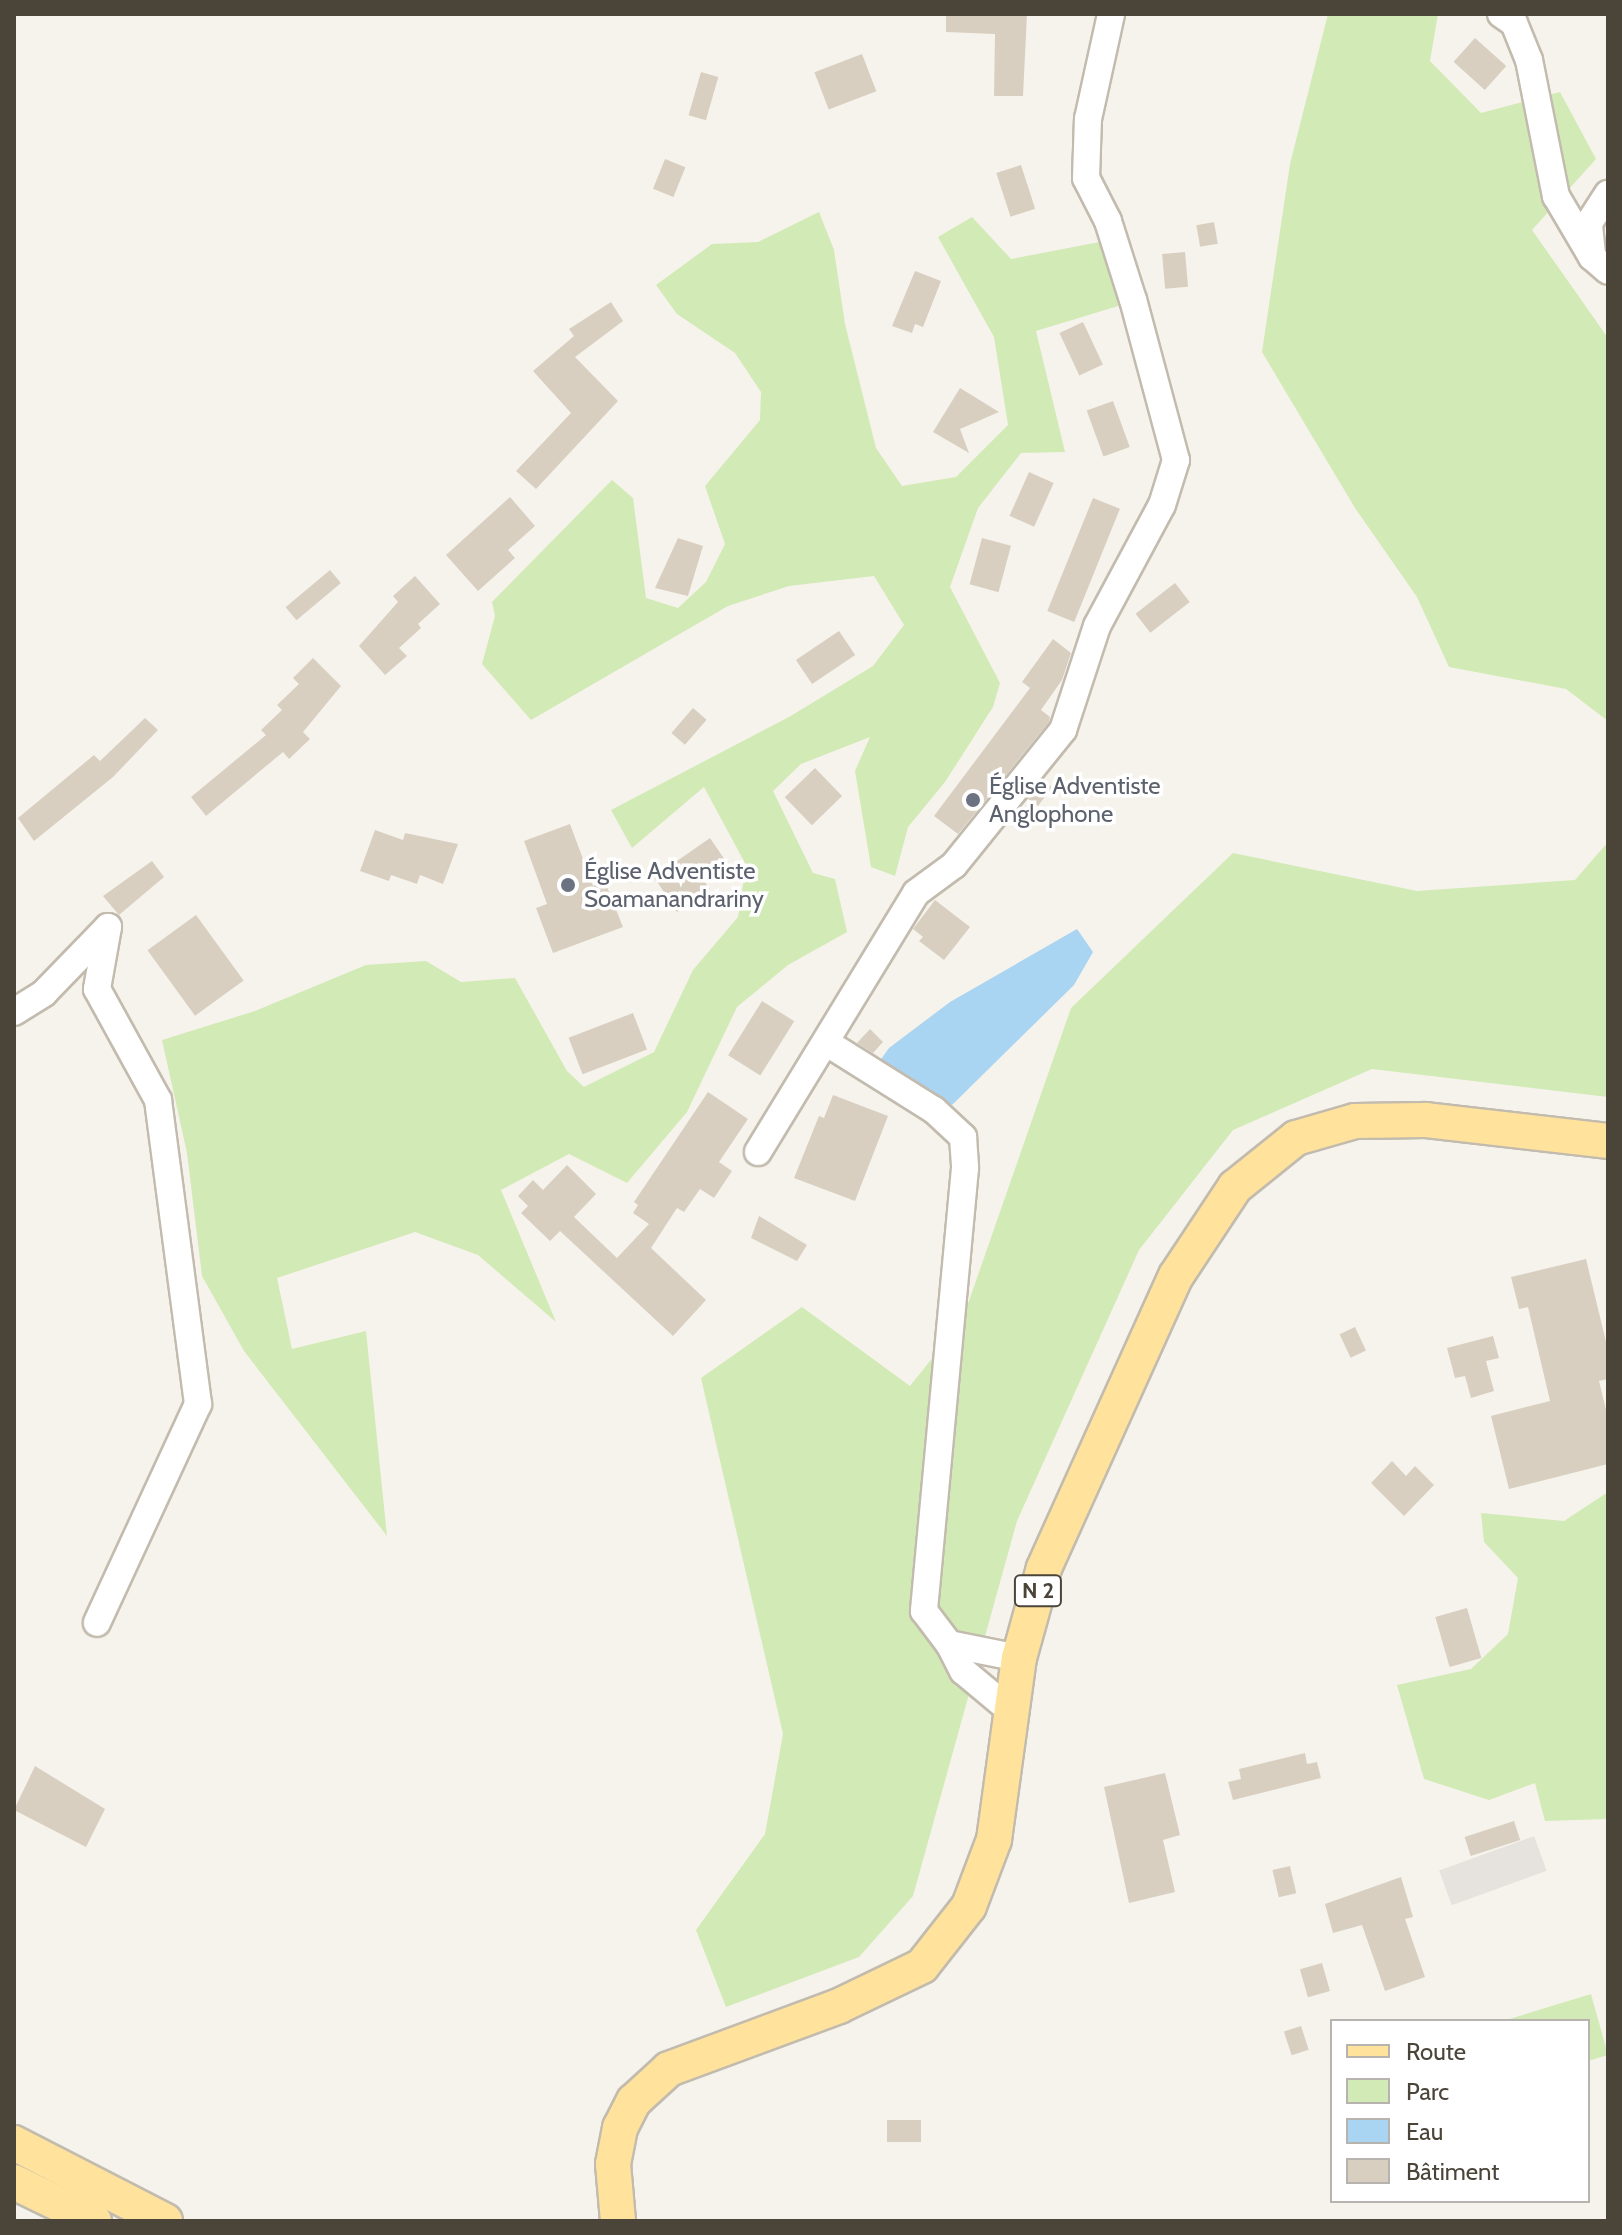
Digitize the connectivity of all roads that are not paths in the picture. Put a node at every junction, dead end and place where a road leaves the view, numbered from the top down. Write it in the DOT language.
graph roads {
  1 [pos="1501,14"];
  2 [pos="1118,16"];
  3 [pos="1608,194"];
  4 [pos="1600,264"];
  5 [pos="14,1012"];
  6 [pos="827,1043"];
  7 [pos="1608,1141"];
  8 [pos="758,1152"];
  9 [pos="97,1623"];
  10 [pos="949,1644"];
  11 [pos="1019,1658"];
  12 [pos="1011,1711"];
  13 [pos="14,2143"];
  14 [pos="14,2182"];
  15 [pos="94,2221"];
  16 [pos="165,2221"];
  17 [pos="618,2221"];
  1 -- 4 [label="street"];
  2 -- 6 [label="street"];
  3 -- 4 [label="street"];
  5 -- 9 [label="street"];
  6 -- 8 [label="street"];
  6 -- 10 [label="street"];
  7 -- 11 [label="main road, N 2"];
  10 -- 11 [label="street"];
  10 -- 12 [label="street"];
  11 -- 12 [label="main road, N 2"];
  12 -- 17 [label="main road, N 2"];
  13 -- 16 [label="main road"];
  14 -- 15 [label="main road"];
}
